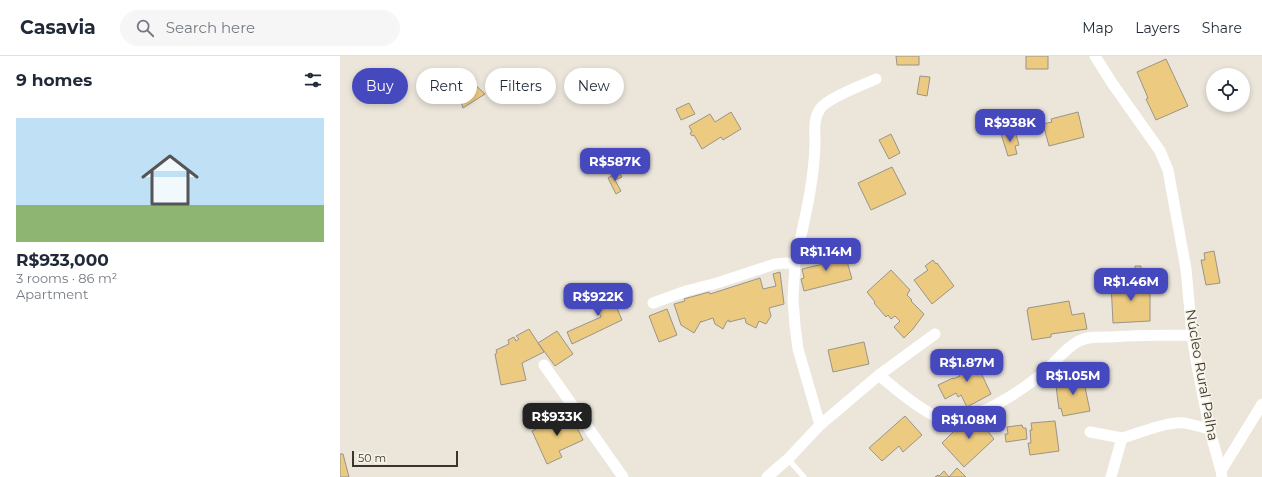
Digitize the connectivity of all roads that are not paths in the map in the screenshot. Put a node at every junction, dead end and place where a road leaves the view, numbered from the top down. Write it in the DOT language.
graph roads {
  1 [pos="1096,56"];
  2 [pos="876,79"];
  3 [pos="795,264"];
  4 [pos="652,303"];
  5 [pos="935,334"];
  6 [pos="1192,335"];
  7 [pos="544,365"];
  8 [pos="879,375"];
  9 [pos="1262,404"];
  10 [pos="820,426"];
  11 [pos="1210,429"];
  12 [pos="1090,432"];
  13 [pos="1122,438"];
  14 [pos="788,459"];
  15 [pos="1222,474"];
  16 [pos="622,477"];
  17 [pos="767,477"];
  18 [pos="804,477"];
  19 [pos="1110,477"];
  1 -- 6 [label="street, Núcleo Rural Palha"];
  2 -- 3 [label="street"];
  3 -- 4 [label="street"];
  3 -- 10 [label="street"];
  5 -- 8 [label="street"];
  6 -- 8 [label="street"];
  6 -- 11 [label="street, Núcleo Rural Palha"];
  7 -- 16 [label="street"];
  8 -- 10 [label="street"];
  9 -- 15 [label="street, Núcleo Rural Palha"];
  10 -- 14 [label="street"];
  11 -- 13 [label="street"];
  11 -- 15 [label="street, Núcleo Rural Palha"];
  12 -- 13 [label="street"];
  13 -- 19 [label="street"];
  14 -- 17 [label="street"];
  14 -- 18 [label="lane"];
}
